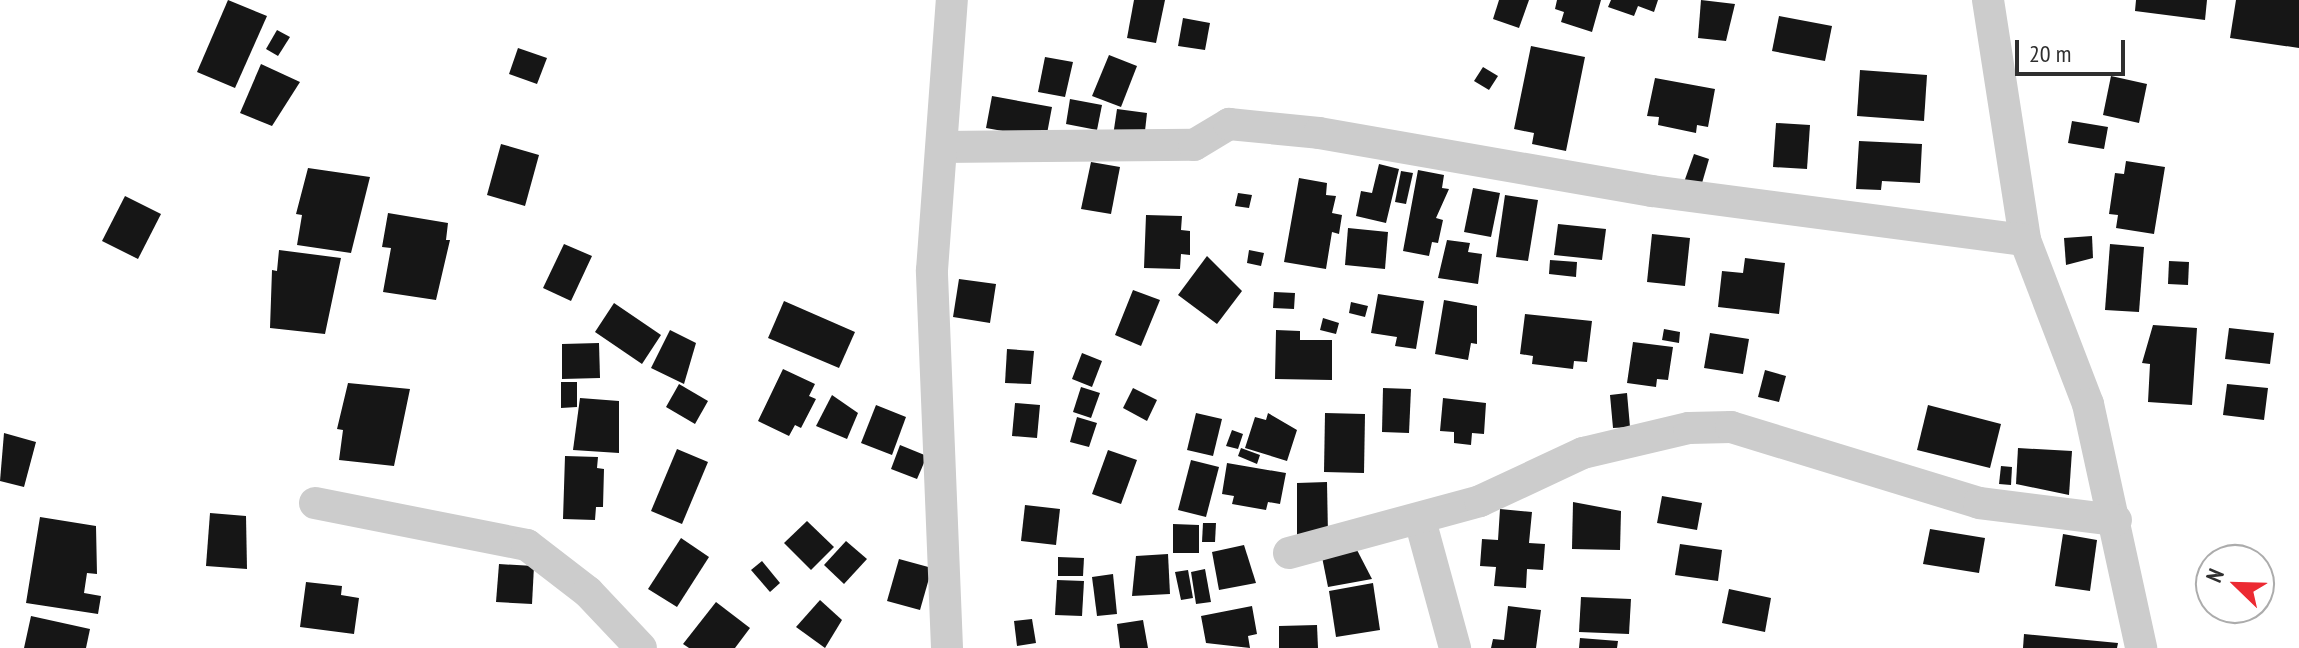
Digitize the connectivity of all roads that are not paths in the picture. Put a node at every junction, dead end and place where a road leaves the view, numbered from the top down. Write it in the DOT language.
graph roads {
  1 [pos="952,0"];
  2 [pos="1988,0"];
  3 [pos="942,147"];
  4 [pos="2025,240"];
  5 [pos="315,503"];
  6 [pos="1420,520"];
  7 [pos="2116,520"];
  8 [pos="1289,553"];
  9 [pos="641,648"];
  10 [pos="947,648"];
  11 [pos="1455,648"];
  12 [pos="2141,648"];
  1 -- 3 [label="street"];
  2 -- 4 [label="street"];
  3 -- 4 [label="street"];
  3 -- 10 [label="street"];
  4 -- 7 [label="street"];
  5 -- 9 [label="street"];
  6 -- 7 [label="street"];
  6 -- 8 [label="street"];
  6 -- 11 [label="street"];
  7 -- 12 [label="street"];
}
